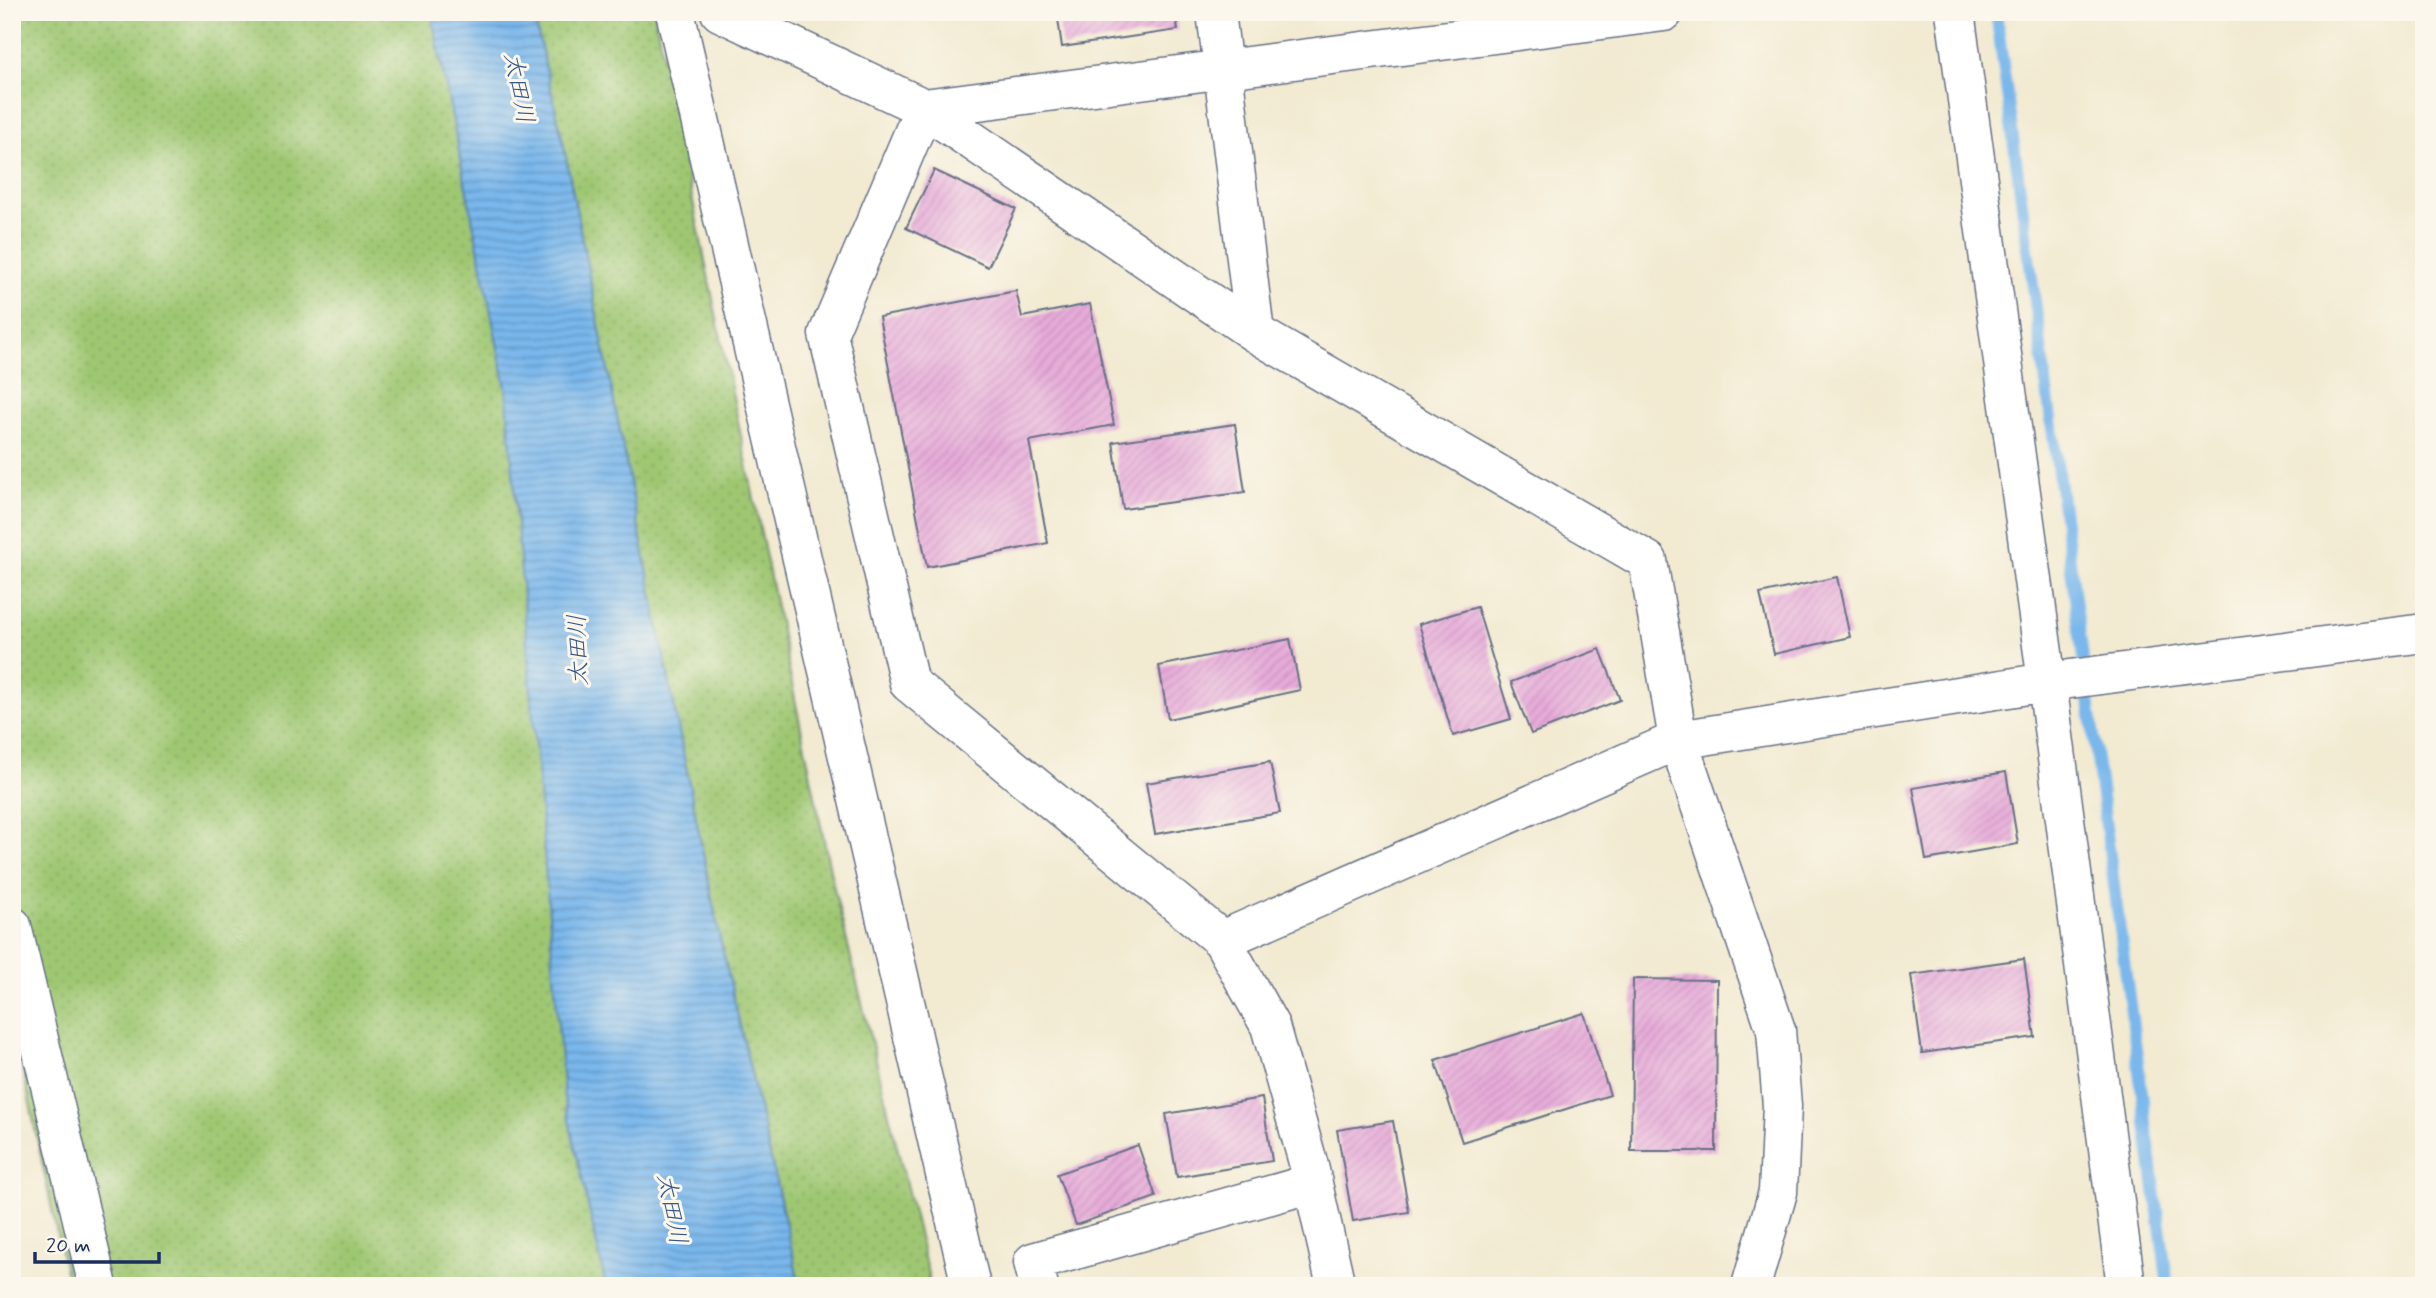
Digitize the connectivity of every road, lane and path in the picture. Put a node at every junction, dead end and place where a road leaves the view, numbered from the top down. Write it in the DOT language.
graph roads {
  1 [pos="675,12"];
  2 [pos="720,12"];
  3 [pos="1216,12"];
  4 [pos="1664,12"];
  5 [pos="1955,12"];
  6 [pos="1224,68"];
  7 [pos="924,108"];
  8 [pos="1255,333"];
  9 [pos="2424,633"];
  10 [pos="2048,682"];
  11 [pos="1678,740"];
  12 [pos="12,926"];
  13 [pos="1222,940"];
  14 [pos="1313,1182"];
  15 [pos="98,1286"];
  16 [pos="971,1286"];
  17 [pos="1039,1286"];
  18 [pos="1336,1286"];
  19 [pos="1751,1286"];
  20 [pos="2126,1286"];
  1 -- 16 [label="street"];
  2 -- 7 [label="street"];
  3 -- 6 [label="street"];
  4 -- 6 [label="street"];
  5 -- 10 [label="street"];
  6 -- 7 [label="street"];
  6 -- 8 [label="street"];
  7 -- 8 [label="street"];
  7 -- 13 [label="street"];
  8 -- 11 [label="street"];
  9 -- 10 [label="street"];
  10 -- 11 [label="street"];
  10 -- 20 [label="street"];
  11 -- 13 [label="street"];
  11 -- 19 [label="street"];
  12 -- 15 [label="street"];
  13 -- 14 [label="street"];
  14 -- 17 [label="street"];
  14 -- 18 [label="street"];
}
